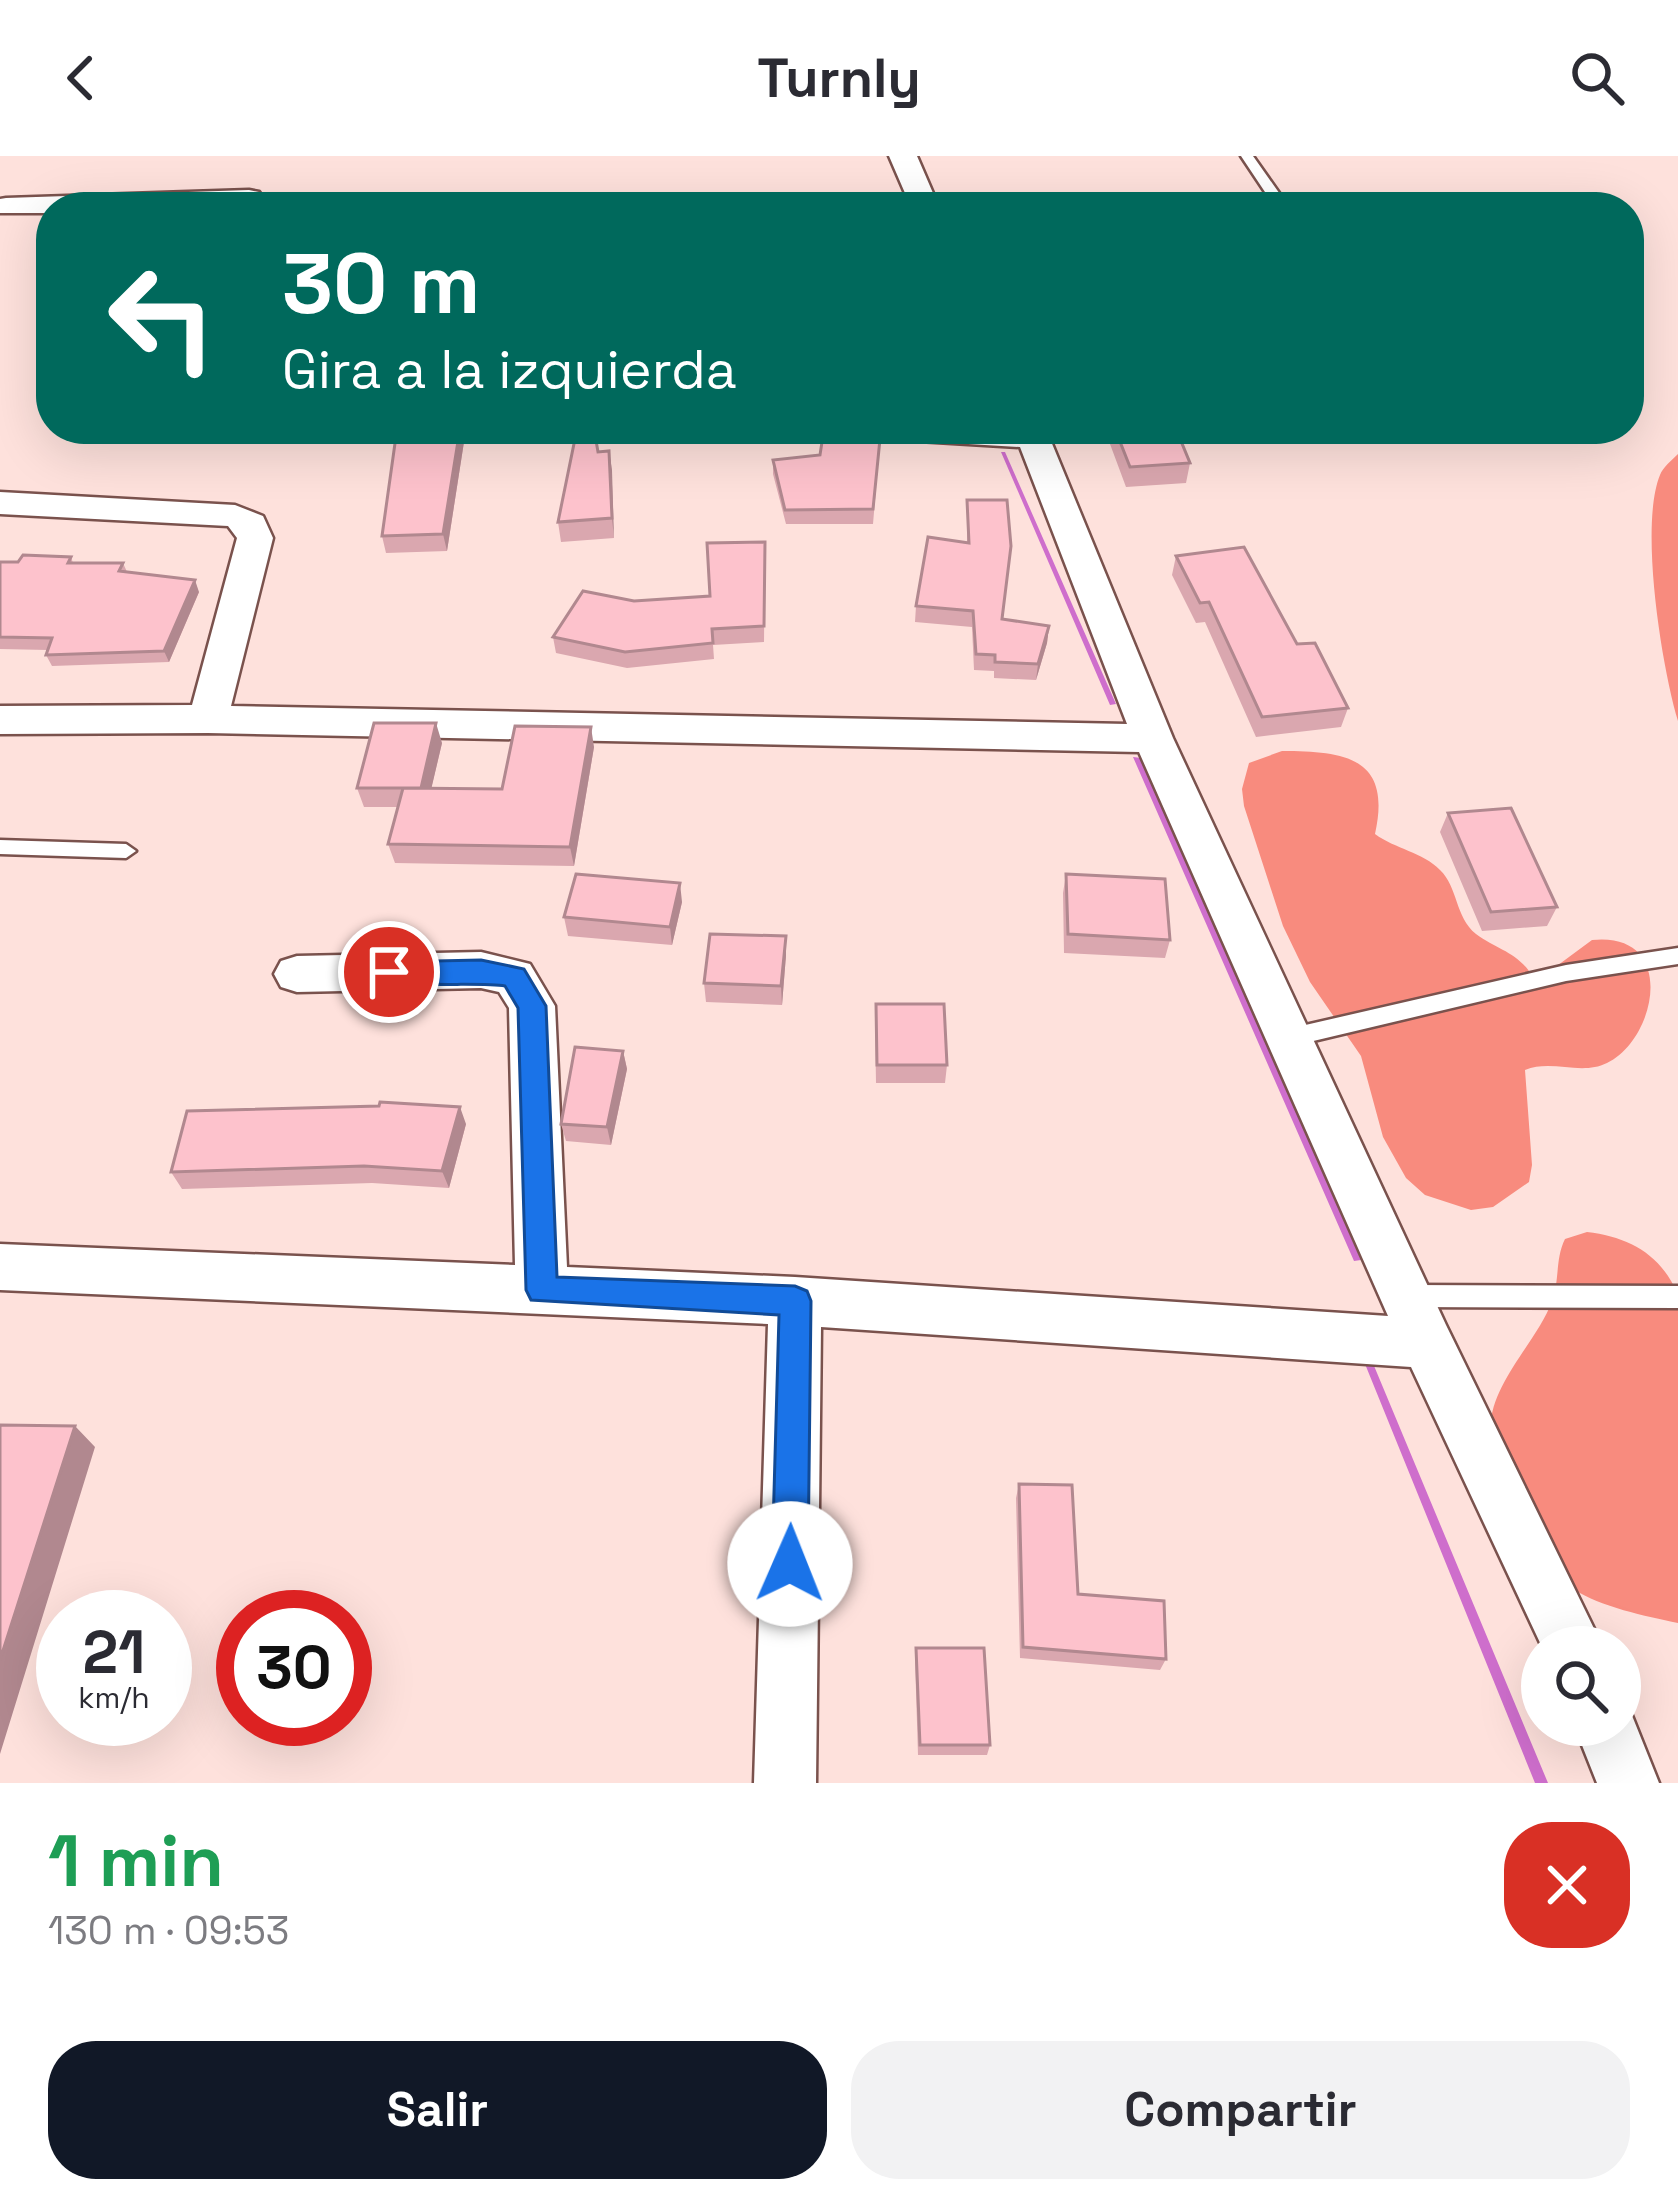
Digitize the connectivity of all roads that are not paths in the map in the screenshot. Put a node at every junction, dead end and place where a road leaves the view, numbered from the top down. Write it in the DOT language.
graph roads {
  1 [pos="903,156"];
  2 [pos="1246,156"];
  3 [pos="919,192"];
  4 [pos="1271,192"];
  5 [pos="36,205"];
  6 [pos="6,206"];
  7 [pos="1035,444"];
  8 [pos="0,502"];
  9 [pos="208,719"];
  10 [pos="0,720"];
  11 [pos="1154,737"];
  12 [pos="0,848"];
  13 [pos="126,851"];
  14 [pos="1678,956"];
  15 [pos="297,974"];
  16 [pos="1288,1038"];
  17 [pos="0,1267"];
  18 [pos="542,1290"];
  19 [pos="1678,1297"];
  20 [pos="795,1301"];
  21 [pos="1416,1320"];
  22 [pos="1563,1626"];
  23 [pos="1613,1746"];
  24 [pos="785,1783"];
  25 [pos="1628,1783"];
  1 -- 3 [label="street"];
  2 -- 4 [label="lane"];
  5 -- 6 [label="street"];
  7 -- 11 [label="street"];
  8 -- 9 [label="street"];
  9 -- 10 [label="street"];
  9 -- 11 [label="street"];
  11 -- 16 [label="street"];
  12 -- 13 [label="lane"];
  14 -- 16 [label="lane"];
  15 -- 18 [label="street"];
  16 -- 21 [label="street"];
  17 -- 18 [label="street"];
  18 -- 20 [label="street"];
  19 -- 21 [label="lane"];
  20 -- 21 [label="street"];
  20 -- 24 [label="street"];
  21 -- 22 [label="street"];
  23 -- 25 [label="street"];
}
